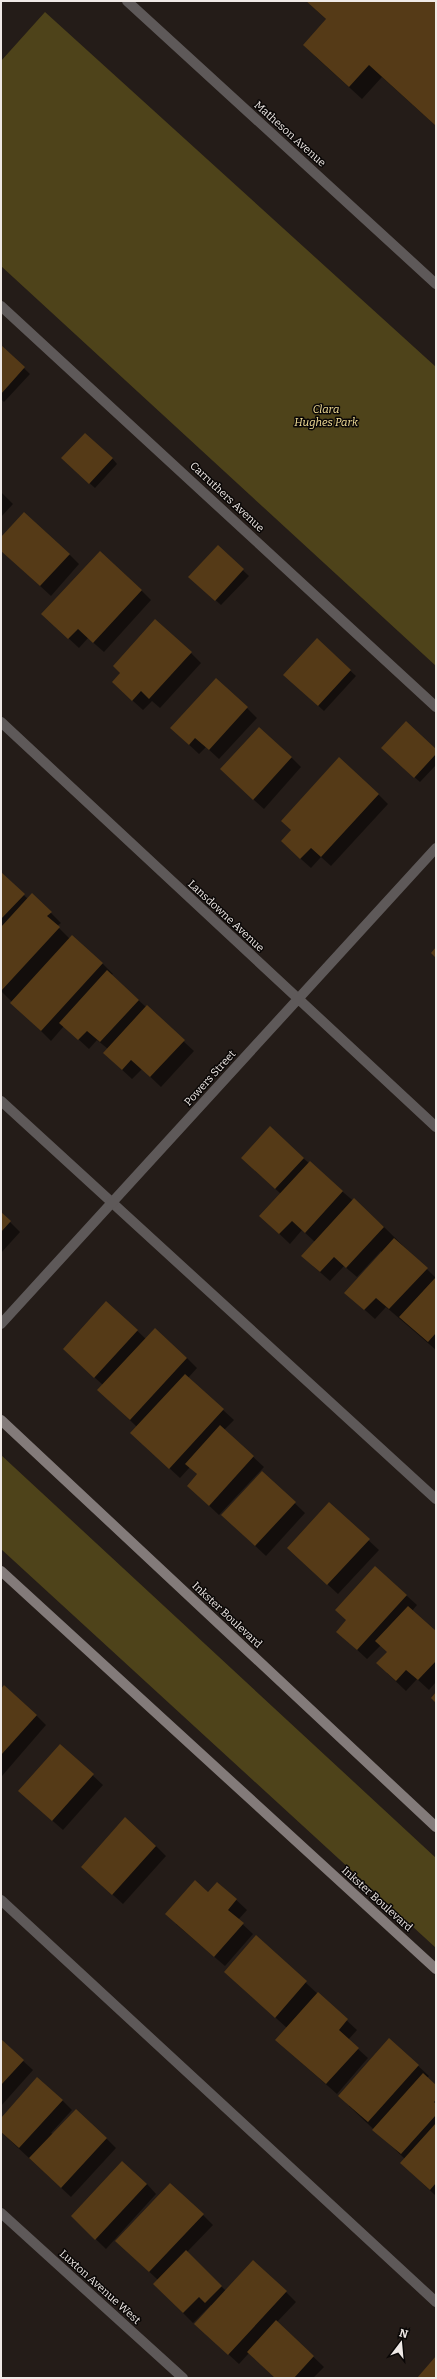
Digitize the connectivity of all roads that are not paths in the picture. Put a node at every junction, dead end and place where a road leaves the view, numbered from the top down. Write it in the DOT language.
graph roads {
  1 [pos="127,1"];
  2 [pos="436,284"];
  3 [pos="1,306"];
  4 [pos="436,707"];
  5 [pos="1,722"];
  6 [pos="436,848"];
  7 [pos="298,999"];
  8 [pos="1,1101"];
  9 [pos="436,1127"];
  10 [pos="112,1203"];
  11 [pos="1,1324"];
  12 [pos="1,1420"];
  13 [pos="436,1499"];
  14 [pos="1,1571"];
  15 [pos="436,1827"];
  16 [pos="1,1900"];
  17 [pos="436,1968"];
  18 [pos="1,2213"];
  19 [pos="436,2302"];
  20 [pos="183,2378"];
  1 -- 2 [label="street, Matheson Avenue"];
  3 -- 4 [label="street, Carruthers Avenue"];
  5 -- 7 [label="street, Lansdowne Avenue"];
  6 -- 7 [label="street, Powers Street"];
  7 -- 9 [label="street, Lansdowne Avenue"];
  7 -- 10 [label="street, Powers Street"];
  8 -- 10 [label="street"];
  10 -- 11 [label="street, Powers Street"];
  10 -- 13 [label="street"];
  12 -- 15 [label="main road, Inkster Boulevard"];
  14 -- 17 [label="main road, Inkster Boulevard"];
  16 -- 19 [label="street"];
  18 -- 20 [label="street, Luxton Avenue West"];
}
